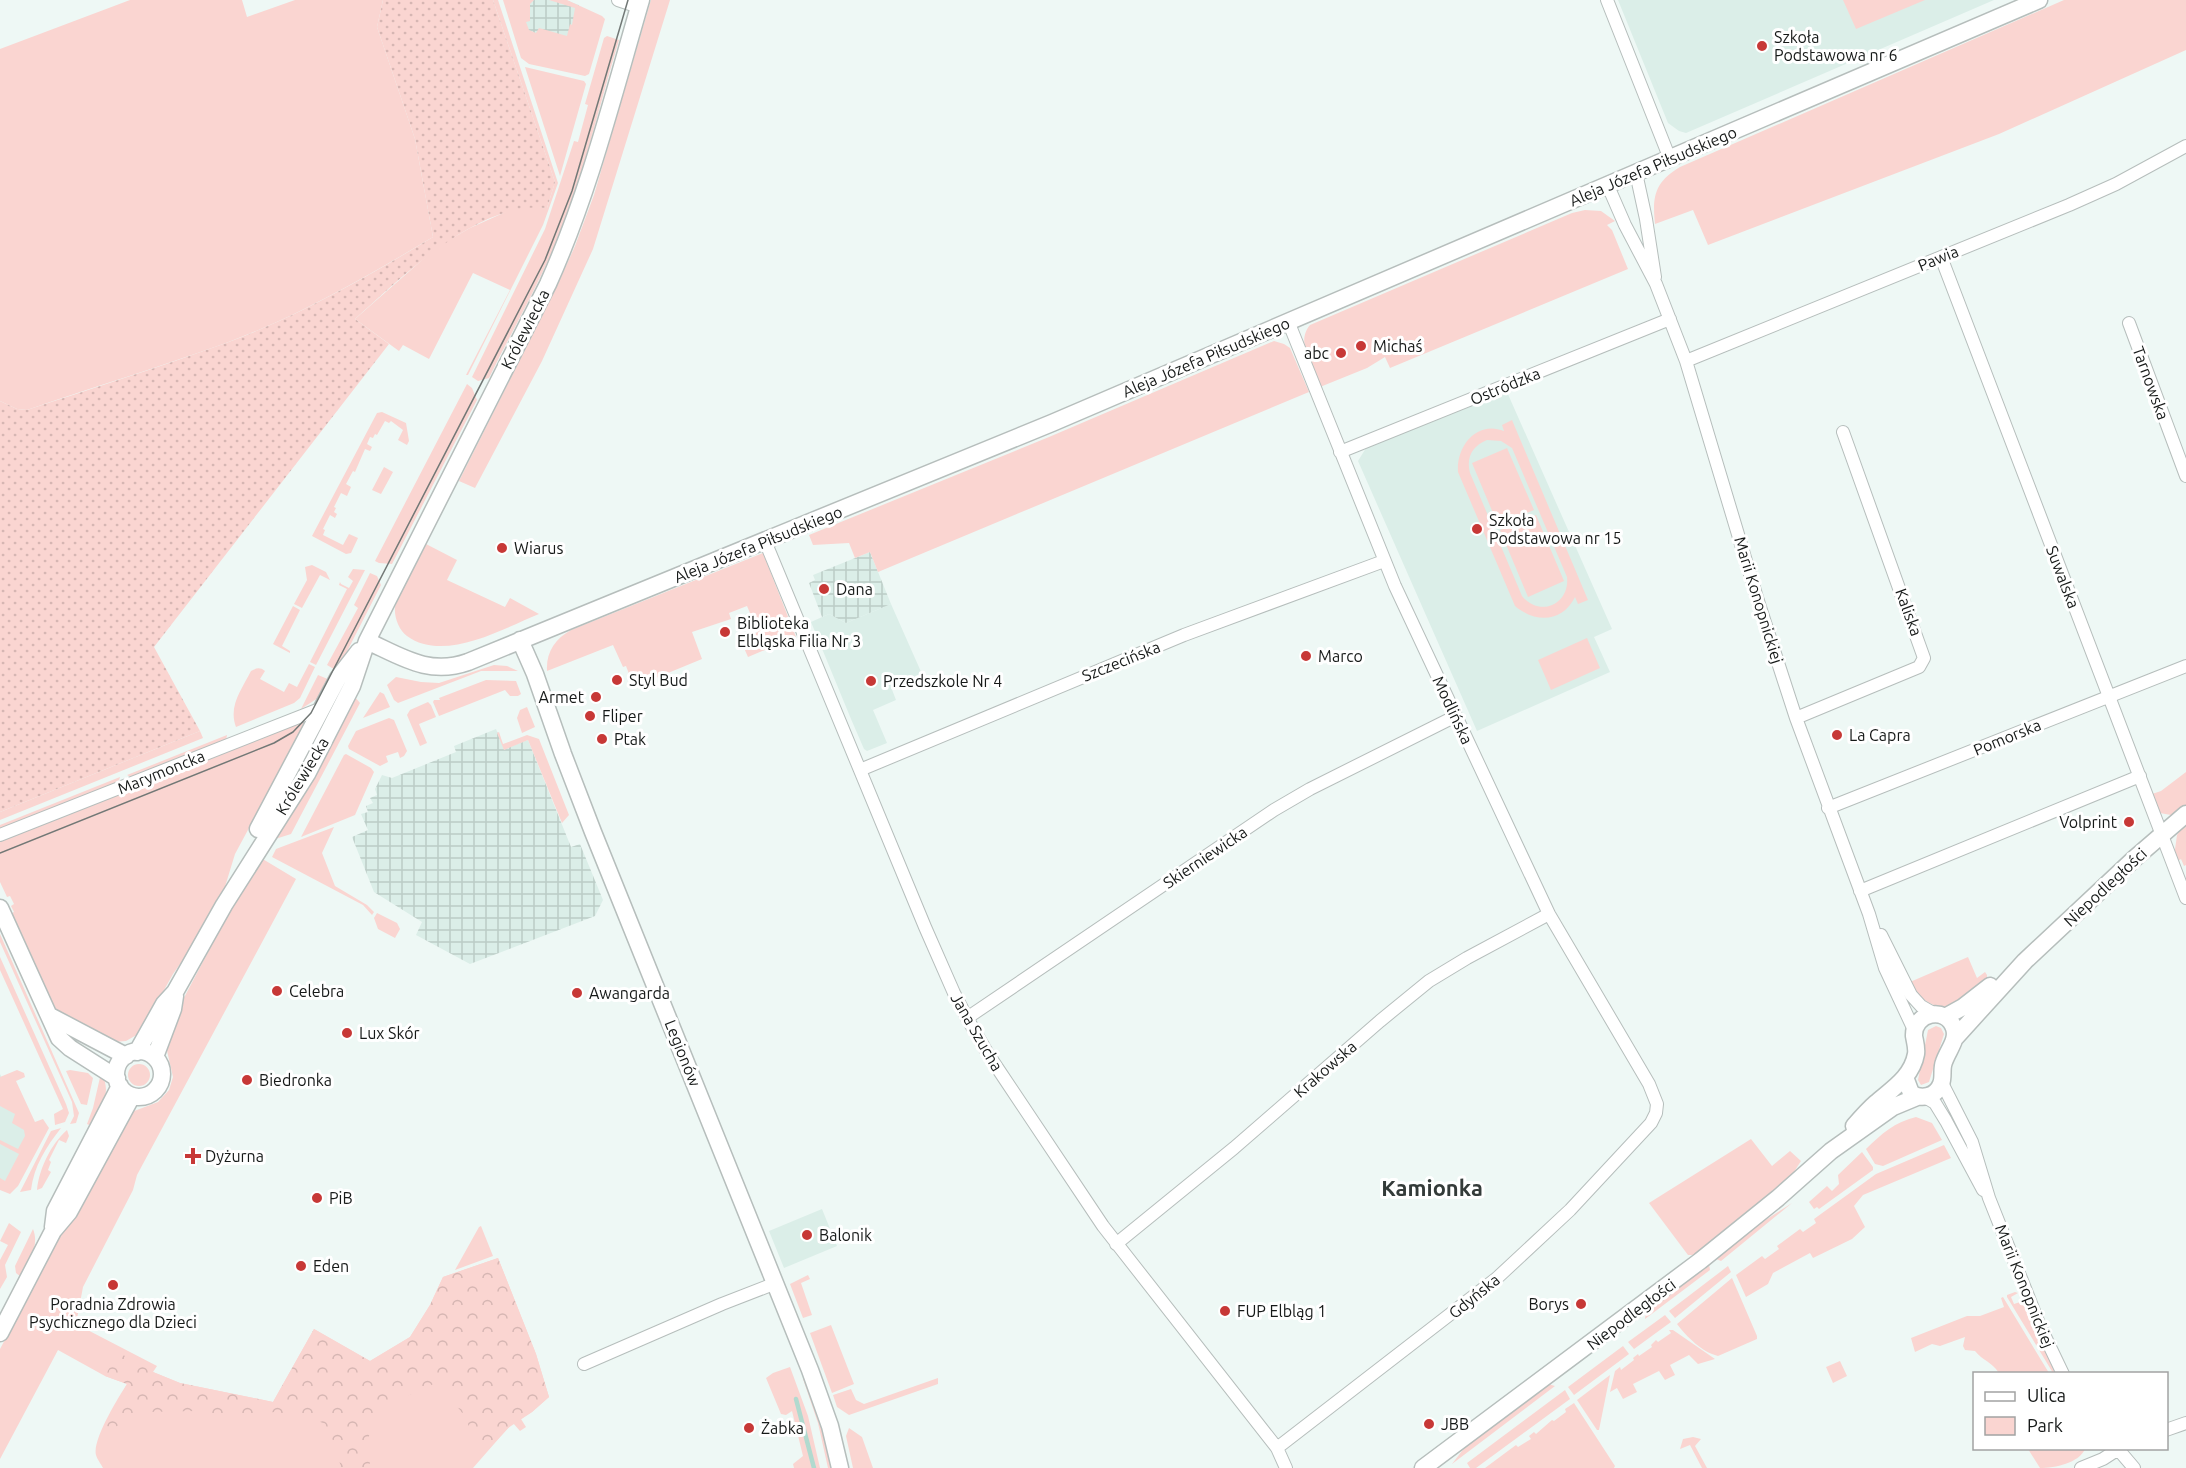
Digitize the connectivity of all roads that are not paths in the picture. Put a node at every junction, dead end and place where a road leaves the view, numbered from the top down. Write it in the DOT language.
graph roads {
  1 [pos="618,0"];
  2 [pos="1607,0"];
  3 [pos="2030,2"];
  4 [pos="640,3"];
  5 [pos="2186,146"];
  6 [pos="1670,159"];
  7 [pos="1636,173"];
  8 [pos="1608,186"];
  9 [pos="1941,257"];
  10 [pos="1656,284"];
  11 [pos="1670,319"];
  12 [pos="1288,321"];
  13 [pos="2129,323"];
  14 [pos="1686,361"];
  15 [pos="1843,432"];
  16 [pos="1340,452"];
  17 [pos="2186,476"];
  18 [pos="765,541"];
  19 [pos="1384,561"];
  20 [pos="520,640"];
  21 [pos="367,641"];
  22 [pos="2186,666"];
  23 [pos="2109,696"];
  24 [pos="322,708"];
  25 [pos="1456,716"];
  26 [pos="1796,718"];
  27 [pos="860,770"];
  28 [pos="2140,776"];
  29 [pos="1828,808"];
  30 [pos="2186,814"];
  31 [pos="2162,834"];
  32 [pos="0,835"];
  33 [pos="1860,891"];
  34 [pos="2186,898"];
  35 [pos="224,904"];
  36 [pos="0,908"];
  37 [pos="1869,914"];
  38 [pos="1549,915"];
  39 [pos="2025,961"];
  40 [pos="175,992"];
  41 [pos="50,1016"];
  42 [pos="1940,1016"];
  43 [pos="967,1018"];
  44 [pos="1914,1030"];
  45 [pos="1955,1038"];
  46 [pos="131,1054"];
  47 [pos="155,1057"];
  48 [pos="1905,1077"];
  49 [pos="1942,1083"];
  50 [pos="123,1087"];
  51 [pos="1921,1097"];
  52 [pos="1651,1123"];
  53 [pos="1831,1151"];
  54 [pos="1989,1198"];
  55 [pos="1116,1244"];
  56 [pos="776,1283"];
  57 [pos="0,1333"];
  58 [pos="584,1364"];
  59 [pos="2062,1372"];
  60 [pos="2186,1423"];
  61 [pos="2168,1430"];
  62 [pos="1277,1448"];
  63 [pos="2117,1450"];
  64 [pos="2119,1450"];
  65 [pos="2105,1464"];
  66 [pos="840,1468"];
  67 [pos="1286,1468"];
  68 [pos="1424,1468"];
  69 [pos="2081,1468"];
  70 [pos="2134,1468"];
  1 -- 4 [label="street"];
  2 -- 6 [label="street"];
  3 -- 6 [label="main road, Aleja Józefa Piłsudskiego"];
  4 -- 21 [label="main road, Królewiecka"];
  5 -- 9 [label="street, Pawia"];
  6 -- 7 [label="main road, Aleja Józefa Piłsudskiego"];
  7 -- 8 [label="main road, Aleja Józefa Piłsudskiego"];
  7 -- 10 [label="street, Marii Konopnickiej"];
  8 -- 10 [label="street, Marii Konopnickiej"];
  8 -- 12 [label="main road, Aleja Józefa Piłsudskiego"];
  9 -- 14 [label="street, Pawia"];
  9 -- 23 [label="street, Suwalska"];
  10 -- 11 [label="street, Marii Konopnickiej"];
  11 -- 14 [label="street, Marii Konopnickiej"];
  11 -- 16 [label="street, Ostródzka"];
  12 -- 16 [label="street, Modlińska"];
  12 -- 18 [label="main road, Aleja Józefa Piłsudskiego"];
  13 -- 17 [label="street, Tarnowska"];
  14 -- 26 [label="street, Marii Konopnickiej"];
  15 -- 26 [label="street, Kaliska"];
  16 -- 19 [label="street, Modlińska"];
  18 -- 20 [label="main road, Aleja Józefa Piłsudskiego"];
  18 -- 27 [label="street, Jana Szucha"];
  19 -- 25 [label="street, Modlińska"];
  19 -- 27 [label="street, Szczecińska"];
  20 -- 21 [label="main road, Aleja Józefa Piłsudskiego"];
  20 -- 56 [label="main road, Legionów"];
  21 -- 24 [label="main road, Królewiecka"];
  21 -- 35 [label="main road, Królewiecka"];
  22 -- 23 [label="street, Pomorska"];
  23 -- 28 [label="street, Suwalska"];
  23 -- 29 [label="street, Pomorska"];
  24 -- 32 [label="street, Marymoncka"];
  24 -- 35 [label="main road, Królewiecka"];
  25 -- 38 [label="street, Modlińska"];
  25 -- 43 [label="street, Skierniewicka"];
  26 -- 29 [label="street, Marii Konopnickiej"];
  27 -- 43 [label="street, Jana Szucha"];
  28 -- 31 [label="street, Suwalska"];
  28 -- 33 [label="street"];
  29 -- 33 [label="street, Marii Konopnickiej"];
  30 -- 31 [label="main road, Niepodległości"];
  31 -- 34 [label="street, Suwalska"];
  31 -- 39 [label="main road, Niepodległości"];
  33 -- 37 [label="street, Marii Konopnickiej"];
  35 -- 40 [label="main road, Królewiecka"];
  36 -- 41 [label="main road"];
  37 -- 42 [label="street, Marii Konopnickiej"];
  37 -- 44 [label="street, Marii Konopnickiej"];
  38 -- 52 [label="street, Modlińska"];
  38 -- 55 [label="street, Krakowska"];
  39 -- 42 [label="main road, Niepodległości"];
  39 -- 45 [label="main road, Niepodległości"];
  40 -- 46 [label="main road, Królewiecka"];
  40 -- 47 [label="main road, Królewiecka"];
  41 -- 46 [label="main road"];
  41 -- 50 [label="main road"];
  42 -- 44 [label="main road, Niepodległości"];
  42 -- 45 [label="main road"];
  43 -- 55 [label="street, Jana Szucha"];
  44 -- 48 [label="main road"];
  45 -- 49 [label="main road, Niepodległości"];
  46 -- 47 [label="main road"];
  46 -- 50 [label="main road"];
  47 -- 50 [label="main road"];
  48 -- 51 [label="main road"];
  48 -- 53 [label="main road, Niepodległości"];
  49 -- 51 [label="main road, Niepodległości"];
  49 -- 54 [label="street, Marii Konopnickiej"];
  50 -- 57 [label="main road"];
  51 -- 53 [label="main road, Niepodległości"];
  51 -- 54 [label="street, Marii Konopnickiej"];
  52 -- 62 [label="street, Gdyńska"];
  53 -- 68 [label="main road, Niepodległości"];
  54 -- 59 [label="street, Marii Konopnickiej"];
  55 -- 62 [label="street, Jana Szucha"];
  56 -- 58 [label="street"];
  56 -- 66 [label="main road, Legionów"];
  60 -- 61 [label="street"];
  62 -- 67 [label="street, Jana Szucha"];
  63 -- 65 [label="street"];
  64 -- 70 [label="street"];
  65 -- 69 [label="street"];
}
